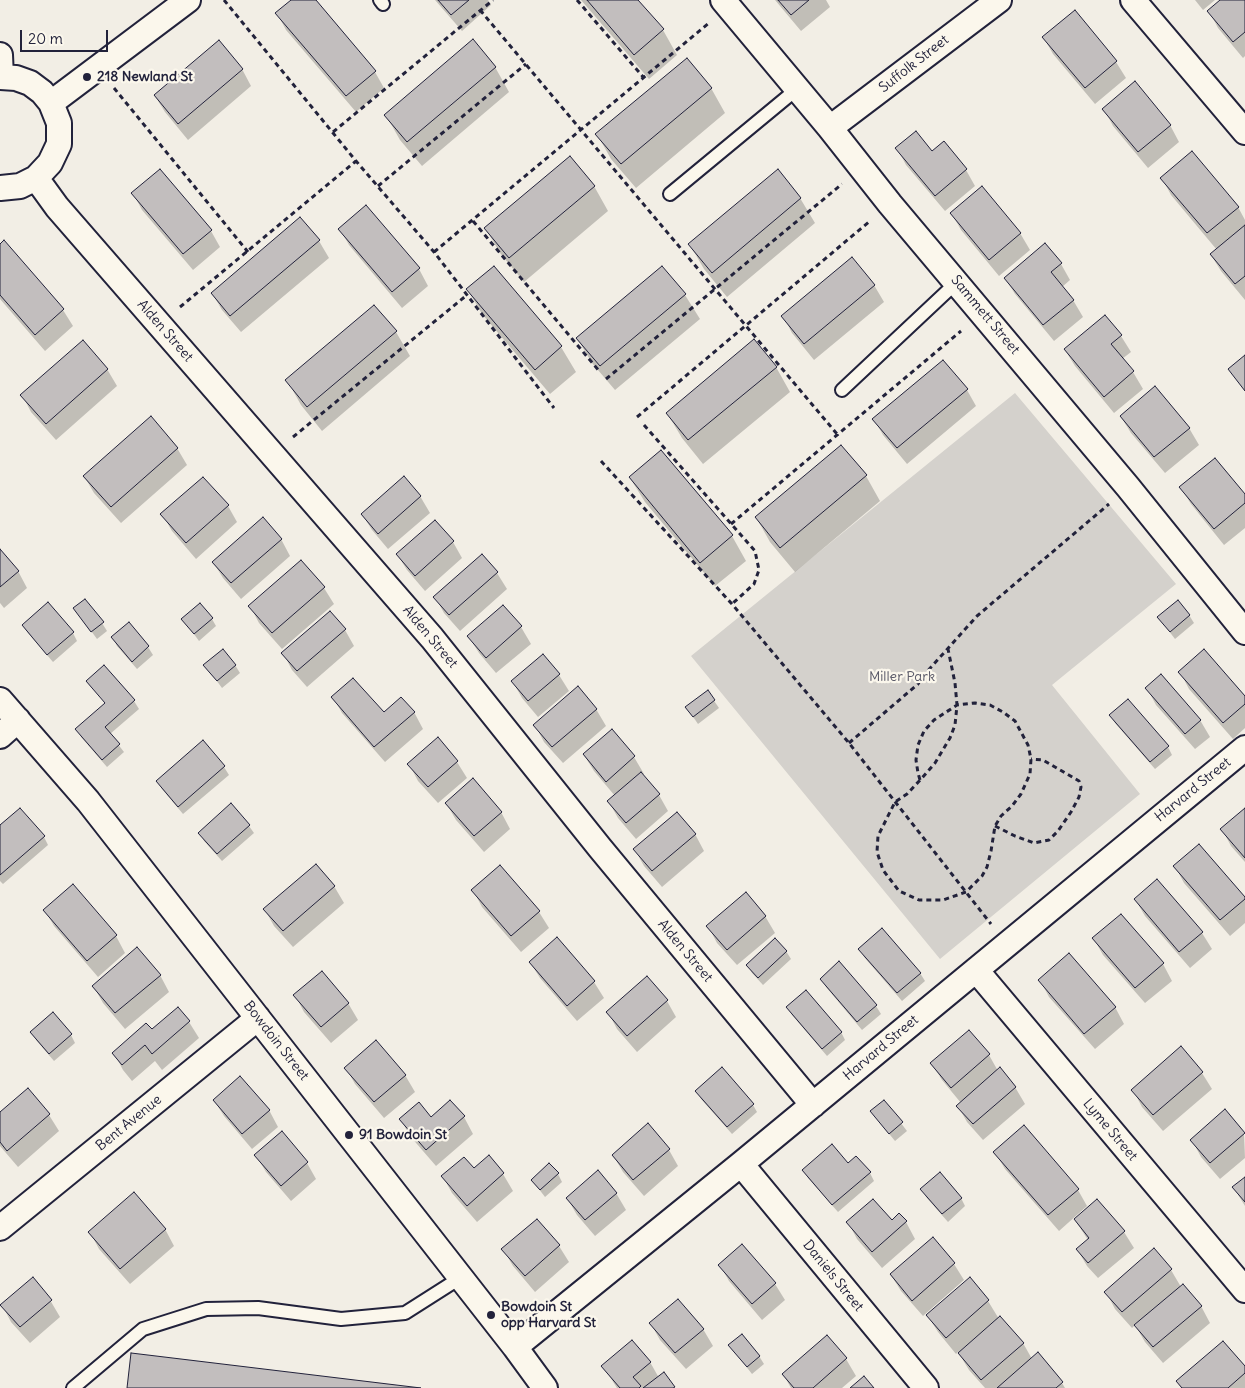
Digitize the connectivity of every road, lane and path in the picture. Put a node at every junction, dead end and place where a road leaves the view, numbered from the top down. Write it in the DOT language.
graph roads {
  1 [pos="188,0"];
  2 [pos="224,0"];
  3 [pos="493,0"];
  4 [pos="577,0"];
  5 [pos="999,0"];
  6 [pos="1133,0"];
  7 [pos="726,3"];
  8 [pos="480,10"];
  9 [pos="526,64"];
  10 [pos="98,68"];
  11 [pos="0,70"];
  12 [pos="644,78"];
  13 [pos="797,89"];
  14 [pos="51,103"];
  15 [pos="830,128"];
  16 [pos="581,130"];
  17 [pos="333,132"];
  18 [pos="1245,132"];
  19 [pos="356,161"];
  20 [pos="862,168"];
  21 [pos="36,178"];
  22 [pos="378,186"];
  23 [pos="0,188"];
  24 [pos="670,194"];
  25 [pos="890,204"];
  26 [pos="473,221"];
  27 [pos="248,252"];
  28 [pos="434,252"];
  29 [pos="957,282"];
  30 [pos="715,289"];
  31 [pos="468,296"];
  32 [pos="982,312"];
  33 [pos="159,324"];
  34 [pos="746,326"];
  35 [pos="600,372"];
  36 [pos="606,379"];
  37 [pos="842,390"];
  38 [pos="554,408"];
  39 [pos="637,417"];
  40 [pos="644,425"];
  41 [pos="837,434"];
  42 [pos="272,454"];
  43 [pos="600,461"];
  44 [pos="1128,487"];
  45 [pos="731,524"];
  46 [pos="732,604"];
  47 [pos="1245,632"];
  48 [pos="948,649"];
  49 [pos="0,700"];
  50 [pos="957,705"];
  51 [pos="18,720"];
  52 [pos="0,736"];
  53 [pos="849,743"];
  54 [pos="1245,748"];
  55 [pos="1031,759"];
  56 [pos="920,780"];
  57 [pos="895,802"];
  58 [pos="995,826"];
  59 [pos="966,892"];
  60 [pos="1007,944"];
  61 [pos="976,970"];
  62 [pos="258,1018"];
  63 [pos="813,1105"];
  64 [pos="741,1164"];
  65 [pos="0,1228"];
  66 [pos="460,1278"];
  67 [pos="1245,1290"];
  68 [pos="515,1347"];
  69 [pos="73,1388"];
  70 [pos="545,1388"];
  71 [pos="926,1388"];
  1 -- 10 [label="street"];
  2 -- 17 [label="path"];
  3 -- 8 [label="path"];
  4 -- 12 [label="path"];
  5 -- 15 [label="street, Suffolk Street"];
  6 -- 18 [label="street"];
  7 -- 12 [label="path"];
  7 -- 13 [label="street, Sammett Street"];
  8 -- 9 [label="path"];
  8 -- 17 [label="path"];
  9 -- 16 [label="path"];
  9 -- 22 [label="path"];
  10 -- 14 [label="street"];
  10 -- 27 [label="path"];
  11 -- 14 [label="street"];
  12 -- 16 [label="path"];
  13 -- 15 [label="street, Sammett Street"];
  13 -- 24 [label="lane"];
  14 -- 21 [label="street"];
  15 -- 20 [label="street, Sammett Street"];
  16 -- 26 [label="path"];
  16 -- 30 [label="path"];
  17 -- 19 [label="path"];
  19 -- 22 [label="path"];
  19 -- 27 [label="path"];
  20 -- 25 [label="street, Sammett Street"];
  20 -- 30 [label="path"];
  21 -- 23 [label="street"];
  21 -- 33 [label="street, Alden Street"];
  22 -- 28 [label="path"];
  25 -- 29 [label="street, Sammett Street"];
  25 -- 34 [label="path"];
  26 -- 28 [label="path"];
  26 -- 35 [label="path"];
  27 -- 33 [label="path"];
  28 -- 31 [label="path"];
  29 -- 32 [label="street, Sammett Street"];
  29 -- 37 [label="lane"];
  30 -- 34 [label="path"];
  30 -- 36 [label="path"];
  31 -- 38 [label="path"];
  31 -- 42 [label="path"];
  32 -- 41 [label="path"];
  32 -- 44 [label="street, Sammett Street"];
  33 -- 42 [label="street, Alden Street"];
  34 -- 39 [label="path"];
  34 -- 41 [label="path"];
  40 -- 45 [label="path"];
  41 -- 45 [label="path"];
  42 -- 63 [label="street, Alden Street"];
  43 -- 46 [label="path"];
  44 -- 47 [label="street, Sammett Street"];
  44 -- 48 [label="path"];
  45 -- 46 [label="path"];
  46 -- 53 [label="path"];
  48 -- 50 [label="path"];
  48 -- 53 [label="path"];
  49 -- 51 [label="street, Bowdoin Street"];
  50 -- 55 [label="path"];
  50 -- 56 [label="path"];
  50 -- 56 [label="path"];
  51 -- 52 [label="street"];
  51 -- 62 [label="street, Bowdoin Street"];
  53 -- 57 [label="path"];
  54 -- 60 [label="street, Harvard Street"];
  55 -- 58 [label="path"];
  55 -- 58 [label="path"];
  56 -- 57 [label="path"];
  57 -- 59 [label="path"];
  57 -- 59 [label="path"];
  58 -- 59 [label="path"];
  59 -- 60 [label="path"];
  60 -- 61 [label="street, Harvard Street"];
  61 -- 63 [label="street, Harvard Street"];
  61 -- 67 [label="street, Lyme Street"];
  62 -- 65 [label="street, Bent Avenue"];
  62 -- 66 [label="street, Bowdoin Street"];
  63 -- 64 [label="street, Harvard Street"];
  64 -- 68 [label="street, Harvard Street"];
  64 -- 71 [label="street, Daniels Street"];
  66 -- 68 [label="street, Bowdoin Street"];
  66 -- 69 [label="lane"];
  68 -- 70 [label="street, Bowdoin Street"];
}
